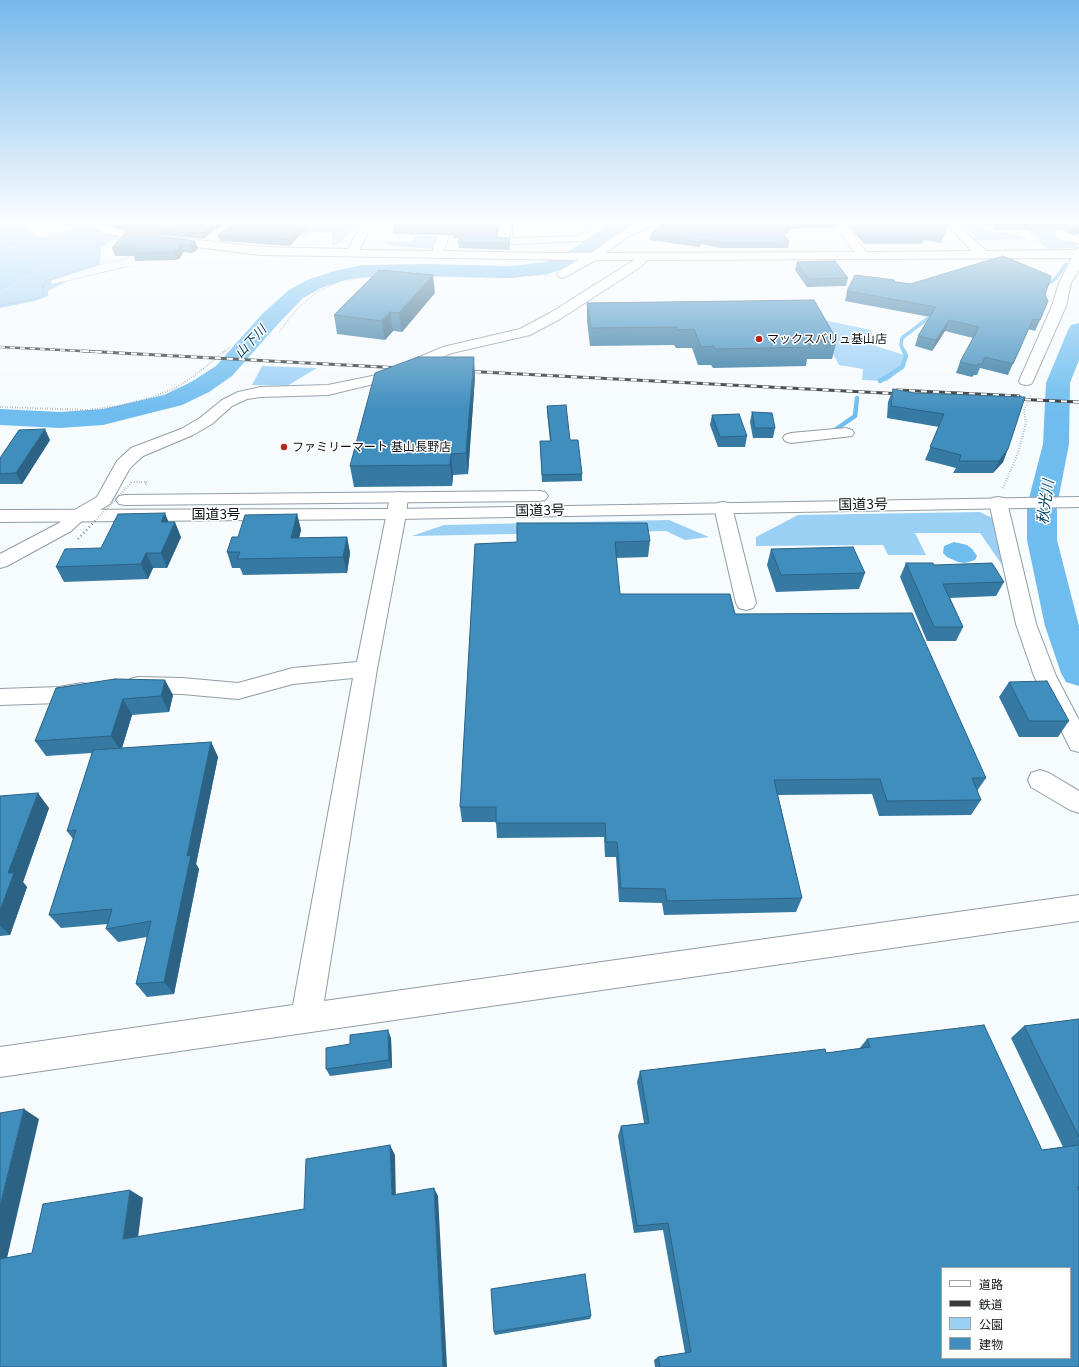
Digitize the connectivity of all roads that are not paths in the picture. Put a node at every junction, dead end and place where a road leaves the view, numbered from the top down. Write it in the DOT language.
graph roads {
  1 [pos="605,284"];
  2 [pos="1066,284"];
  3 [pos="1026,381"];
  4 [pos="846,433"];
  5 [pos="792,438"];
  6 [pos="1079,488"];
  7 [pos="1005,496"];
  8 [pos="104,500"];
  9 [pos="0,501"];
  10 [pos="1079,502"];
  11 [pos="398,505"];
  12 [pos="723,507"];
  13 [pos="0,516"];
  14 [pos="77,516"];
  15 [pos="0,562"];
  16 [pos="746,603"];
  17 [pos="366,669"];
  18 [pos="0,697"];
  19 [pos="1079,743"];
  20 [pos="1040,780"];
  21 [pos="1079,803"];
  22 [pos="1079,908"];
  23 [pos="306,1018"];
  24 [pos="0,1062"];
  1 -- 8 [label="main road"];
  2 -- 3 [label="main road"];
  4 -- 5 [label="main road"];
  6 -- 7 [label="main road, 国道3号"];
  7 -- 10 [label="main road, 国道3号"];
  7 -- 11 [label="main road, 国道3号"];
  7 -- 12 [label="main road, 国道3号"];
  7 -- 19 [label="main road"];
  8 -- 9 [label="main road, 国道3号"];
  8 -- 11 [label="main road, 国道3号"];
  8 -- 14 [label="main road"];
  11 -- 12 [label="main road, 国道3号"];
  11 -- 14 [label="main road, 国道3号"];
  11 -- 17 [label="main road"];
  12 -- 16 [label="main road"];
  13 -- 14 [label="main road, 国道3号"];
  14 -- 15 [label="main road"];
  17 -- 18 [label="main road"];
  17 -- 23 [label="main road"];
  20 -- 21 [label="main road"];
  22 -- 23 [label="main road"];
  23 -- 24 [label="main road"];
}
